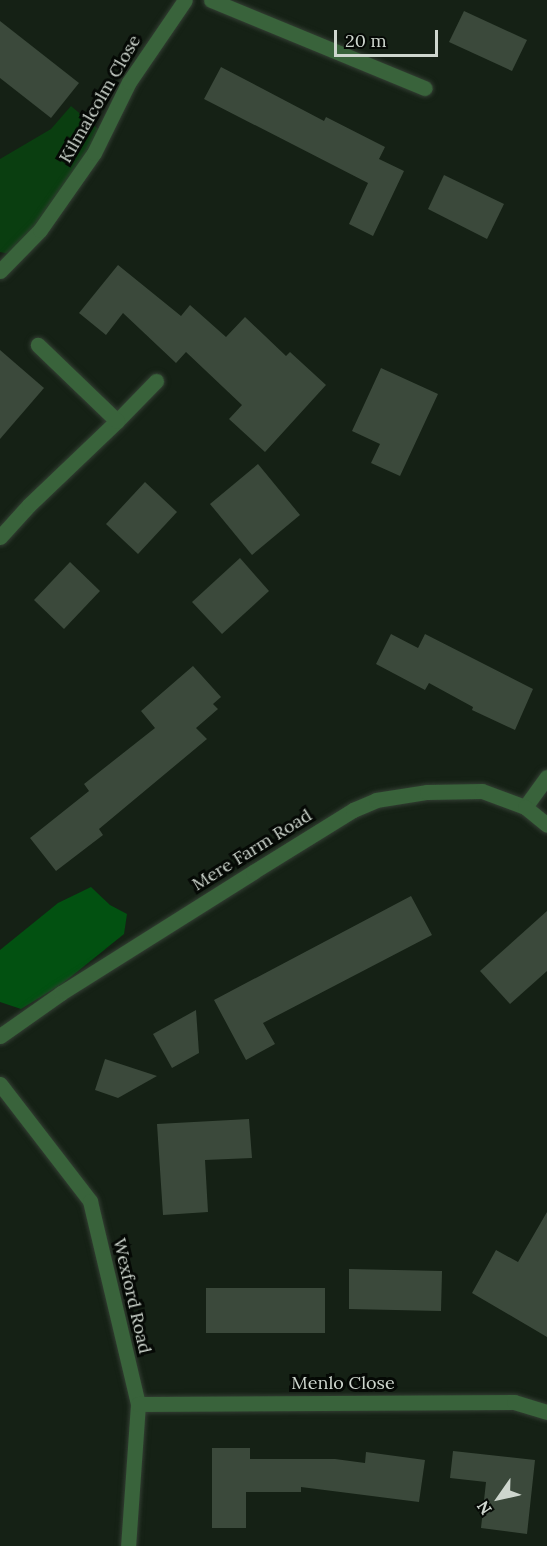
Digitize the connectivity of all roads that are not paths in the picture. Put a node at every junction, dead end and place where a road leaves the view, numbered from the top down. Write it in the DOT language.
graph roads {
  1 [pos="185,0"];
  2 [pos="211,0"];
  3 [pos="425,88"];
  4 [pos="0,271"];
  5 [pos="38,345"];
  6 [pos="156,381"];
  7 [pos="117,421"];
  8 [pos="0,537"];
  9 [pos="547,777"];
  10 [pos="525,807"];
  11 [pos="547,825"];
  12 [pos="0,1036"];
  13 [pos="0,1084"];
  14 [pos="138,1404"];
  15 [pos="547,1412"];
  16 [pos="128,1546"];
  1 -- 4 [label="street, Kilmalcolm Close"];
  2 -- 3 [label="street"];
  5 -- 7 [label="street"];
  6 -- 7 [label="street"];
  7 -- 8 [label="street"];
  9 -- 10 [label="street"];
  10 -- 11 [label="street, Mere Farm Road"];
  10 -- 12 [label="street, Mere Farm Road"];
  13 -- 14 [label="street, Wexford Road"];
  14 -- 15 [label="street, Menlo Close"];
  14 -- 16 [label="street, Wexford Road"];
}
